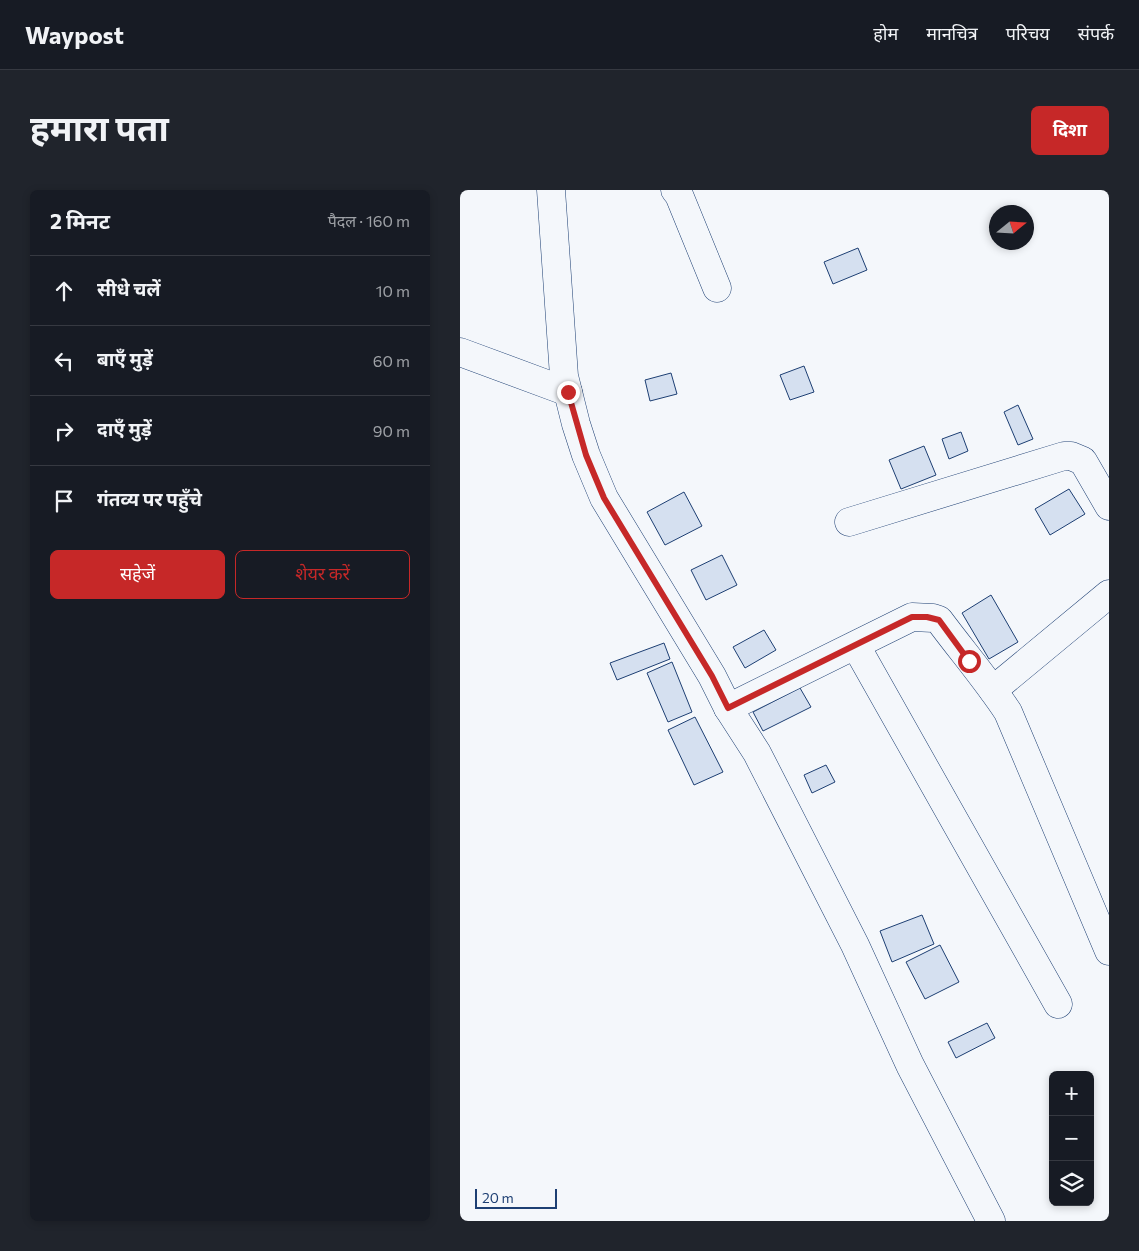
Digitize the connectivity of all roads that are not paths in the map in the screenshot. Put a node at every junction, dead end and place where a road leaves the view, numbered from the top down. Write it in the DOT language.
graph roads {
  1 [pos="551,190"];
  2 [pos="675,190"];
  3 [pos="717,288"];
  4 [pos="460,352"];
  5 [pos="568,392"];
  6 [pos="1109,506"];
  7 [pos="849,522"];
  8 [pos="1109,594"];
  9 [pos="856,646"];
  10 [pos="993,690"];
  11 [pos="728,708"];
  12 [pos="1109,951"];
  13 [pos="1058,1004"];
  14 [pos="991,1221"];
  1 -- 5 [label="street"];
  2 -- 3 [label="street"];
  4 -- 5 [label="street"];
  5 -- 11 [label="street"];
  6 -- 7 [label="street"];
  8 -- 10 [label="street"];
  9 -- 10 [label="street"];
  9 -- 11 [label="street"];
  9 -- 13 [label="street"];
  10 -- 12 [label="street"];
  11 -- 14 [label="street"];
}
